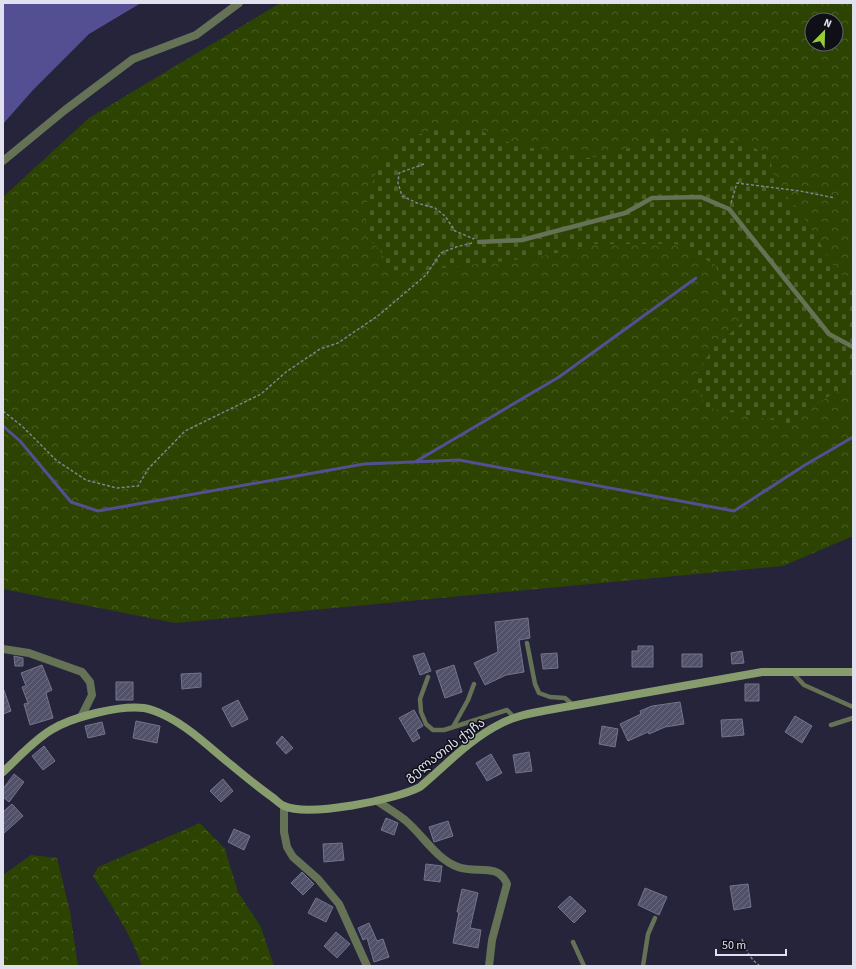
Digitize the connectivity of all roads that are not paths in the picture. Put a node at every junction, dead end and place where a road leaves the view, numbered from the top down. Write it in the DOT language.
graph roads {
  1 [pos="239,3"];
  2 [pos="3,161"];
  3 [pos="479,242"];
  4 [pos="853,347"];
  5 [pos="527,643"];
  6 [pos="3,649"];
  7 [pos="792,672"];
  8 [pos="853,672"];
  9 [pos="428,677"];
  10 [pos="474,684"];
  11 [pos="573,705"];
  12 [pos="853,707"];
  13 [pos="81,717"];
  14 [pos="516,718"];
  15 [pos="853,718"];
  16 [pos="831,725"];
  17 [pos="453,727"];
  18 [pos="3,772"];
  19 [pos="377,801"];
  20 [pos="284,806"];
  21 [pos="655,918"];
  22 [pos="573,942"];
  23 [pos="367,966"];
  24 [pos="489,966"];
  25 [pos="584,966"];
  26 [pos="643,966"];
  1 -- 2 [label="street"];
  3 -- 4 [label="lane"];
  5 -- 11 [label="lane"];
  6 -- 13 [label="street"];
  7 -- 8 [label="main road, გელათის ქუჩა"];
  7 -- 11 [label="main road, გელათის ქუჩა"];
  7 -- 12 [label="lane"];
  9 -- 17 [label="lane"];
  10 -- 17 [label="lane"];
  11 -- 14 [label="main road, გელათის ქუჩა"];
  13 -- 18 [label="main road, გელათის ქუჩა"];
  13 -- 20 [label="main road, გელათის ქუჩა"];
  14 -- 17 [label="lane"];
  14 -- 19 [label="main road, გელათის ქუჩა"];
  15 -- 16 [label="lane"];
  19 -- 20 [label="main road, გელათის ქუჩა"];
  19 -- 24 [label="street"];
  20 -- 23 [label="street"];
  21 -- 26 [label="lane"];
  22 -- 25 [label="lane"];
}
